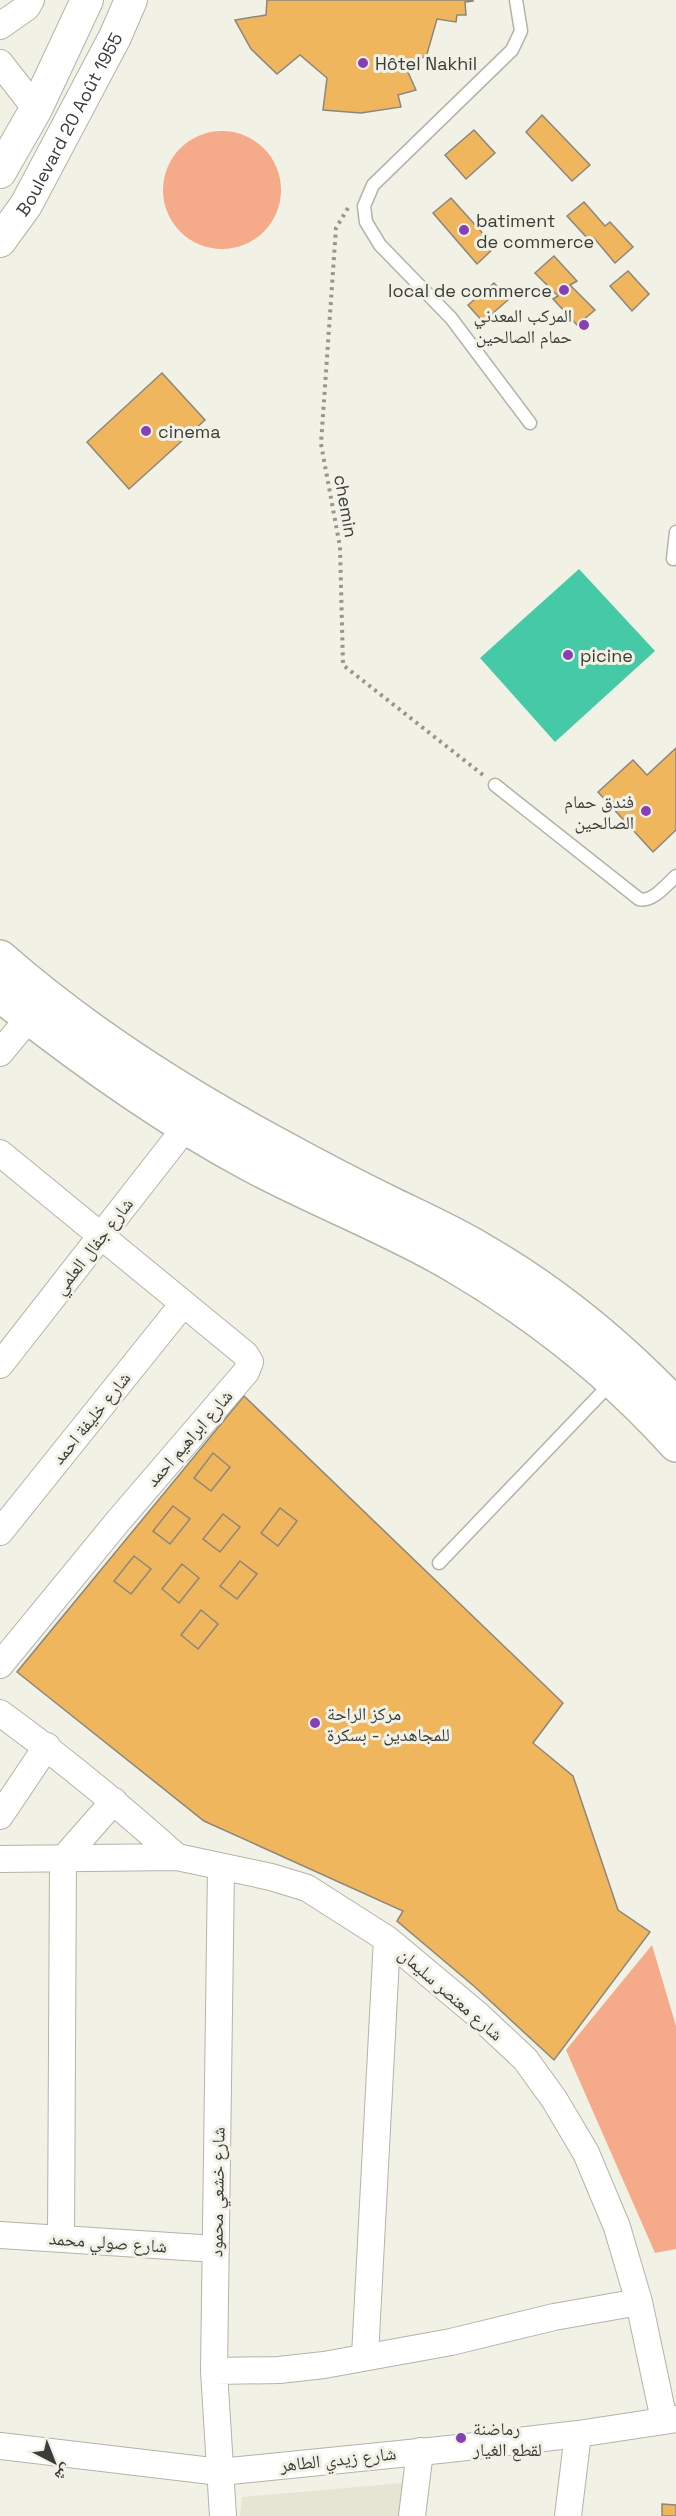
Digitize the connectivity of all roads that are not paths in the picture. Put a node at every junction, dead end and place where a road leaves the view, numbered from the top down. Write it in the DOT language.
graph roads {
  1 [pos="31,0"];
  2 [pos="87,0"];
  3 [pos="130,0"];
  4 [pos="516,0"];
  5 [pos="0,26"];
  6 [pos="0,63"];
  7 [pos="36,109"];
  8 [pos="0,172"];
  9 [pos="0,241"];
  10 [pos="530,423"];
  11 [pos="676,532"];
  12 [pos="673,559"];
  13 [pos="495,785"];
  14 [pos="676,876"];
  15 [pos="0,957"];
  16 [pos="0,994"];
  17 [pos="29,1018"];
  18 [pos="0,1053"];
  19 [pos="186,1127"];
  20 [pos="0,1153"];
  21 [pos="100,1237"];
  22 [pos="183,1304"];
  23 [pos="5,1348"];
  24 [pos="613,1380"];
  25 [pos="676,1405"];
  26 [pos="676,1445"];
  27 [pos="0,1532"];
  28 [pos="439,1563"];
  29 [pos="0,1665"];
  30 [pos="0,1713"];
  31 [pos="47,1746"];
  32 [pos="114,1801"];
  33 [pos="0,1816"];
  34 [pos="177,1857"];
  35 [pos="0,1859"];
  36 [pos="63,1859"];
  37 [pos="221,1868"];
  38 [pos="387,1939"];
  39 [pos="0,2235"];
  40 [pos="61,2239"];
  41 [pos="216,2249"];
  42 [pos="639,2302"];
  43 [pos="365,2356"];
  44 [pos="214,2371"];
  45 [pos="670,2419"];
  46 [pos="578,2434"];
  47 [pos="0,2446"];
  48 [pos="420,2451"];
  49 [pos="220,2472"];
  50 [pos="223,2516"];
  51 [pos="412,2516"];
  52 [pos="568,2516"];
  1 -- 5 [label="street"];
  2 -- 7 [label="street, Boulevard 20 Août 1955"];
  3 -- 9 [label="street, Boulevard 20 Août 1955"];
  4 -- 10 [label="lane"];
  6 -- 7 [label="street"];
  7 -- 8 [label="street, Boulevard 20 Août 1955"];
  11 -- 12 [label="lane"];
  13 -- 14 [label="lane"];
  15 -- 25 [label="main road"];
  16 -- 17 [label="main road"];
  17 -- 18 [label="street"];
  17 -- 19 [label="main road"];
  19 -- 21 [label="street, شارع جفال العلمي"];
  19 -- 24 [label="main road"];
  20 -- 21 [label="street, شارع ابراهيم احمد"];
  21 -- 22 [label="street, شارع ابراهيم احمد"];
  21 -- 23 [label="street, شارع جفال العلمي"];
  22 -- 27 [label="street, شارع خليفة احمد"];
  22 -- 29 [label="street, شارع ابراهيم احمد"];
  24 -- 26 [label="main road"];
  24 -- 28 [label="lane"];
  30 -- 31 [label="street"];
  31 -- 32 [label="street"];
  31 -- 33 [label="street"];
  32 -- 34 [label="street"];
  32 -- 36 [label="street"];
  34 -- 36 [label="street, شارع معنصر سليمان"];
  34 -- 37 [label="street, شارع معنصر سليمان"];
  35 -- 36 [label="street, شارع معنصر سليمان"];
  36 -- 40 [label="street"];
  37 -- 38 [label="street, شارع معنصر سليمان"];
  37 -- 41 [label="street, شارع خشعي محمود"];
  38 -- 42 [label="street, شارع معنصر سليمان"];
  38 -- 43 [label="street"];
  39 -- 40 [label="street, شارع صولي محمد"];
  40 -- 41 [label="street, شارع صولي محمد"];
  41 -- 44 [label="street, شارع خشعي محمود"];
  42 -- 43 [label="street"];
  42 -- 45 [label="street, شارع معنصر سليمان"];
  43 -- 44 [label="street"];
  44 -- 49 [label="street, شارع خشعي محمود"];
  45 -- 46 [label="street, شارع زيدي الطاهر"];
  46 -- 48 [label="street, شارع زيدي الطاهر"];
  46 -- 52 [label="street"];
  47 -- 49 [label="street, شارع زيدي الطاهر"];
  48 -- 49 [label="street, شارع زيدي الطاهر"];
  48 -- 51 [label="street"];
  49 -- 50 [label="street, شارع خشعي محمود"];
}
